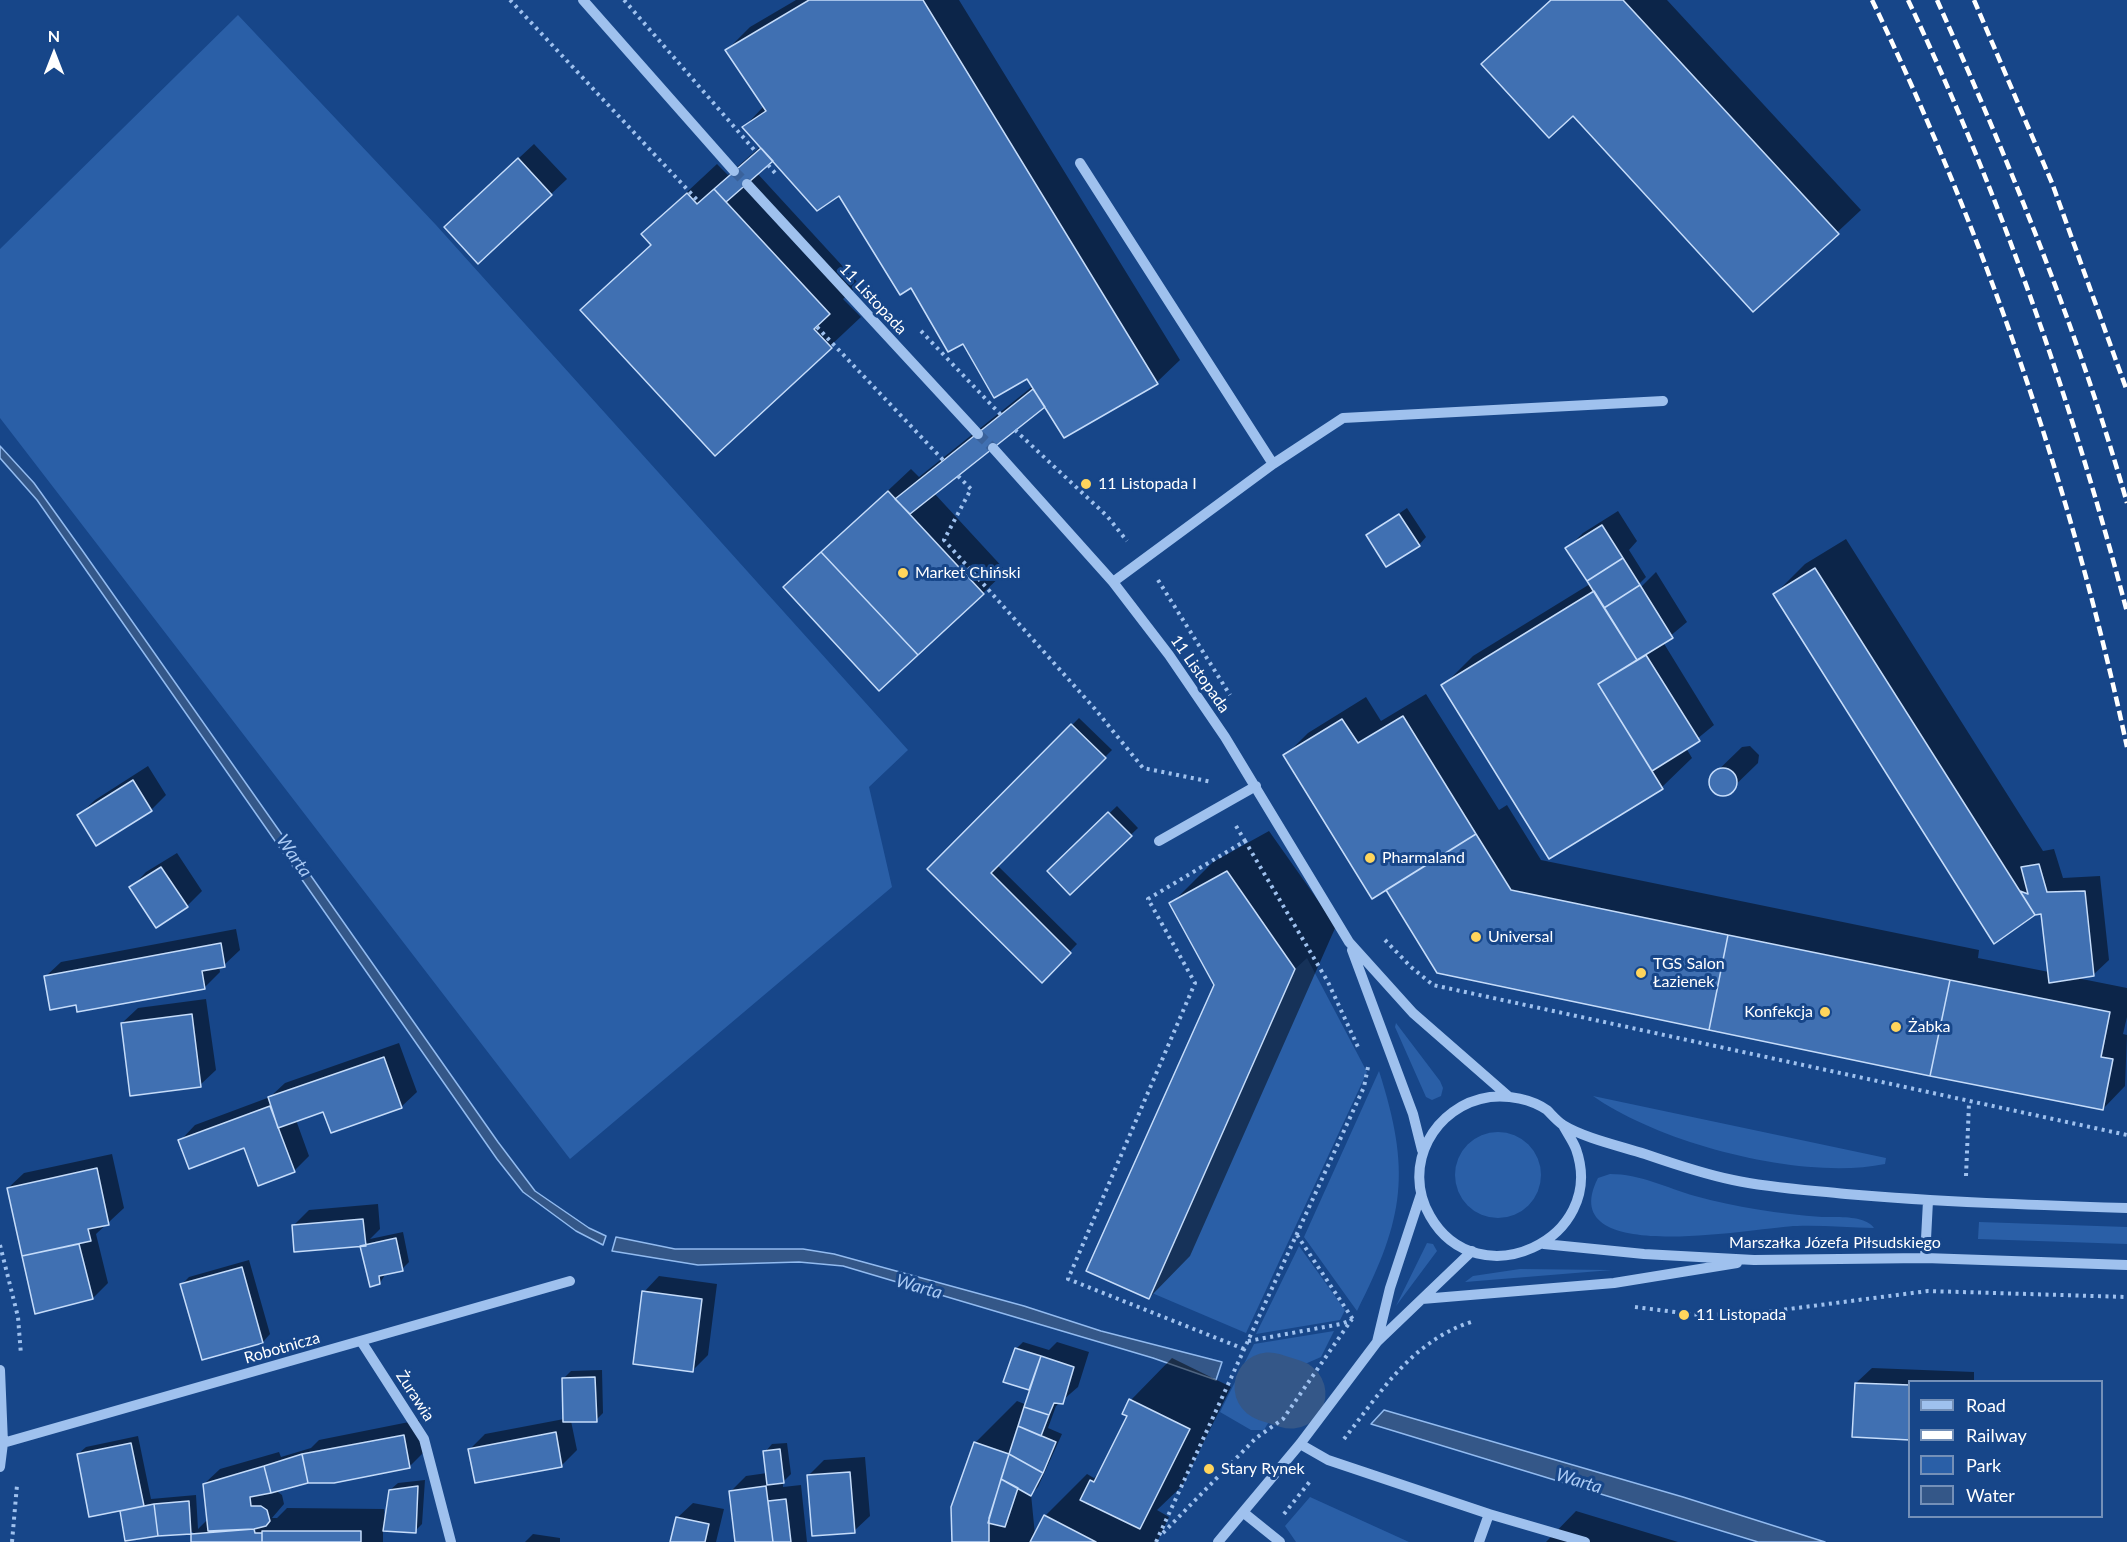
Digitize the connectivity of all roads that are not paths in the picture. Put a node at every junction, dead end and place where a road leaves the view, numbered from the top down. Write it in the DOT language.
graph roads {
  1 [pos="584,0"];
  2 [pos="1080,163"];
  3 [pos="734,171"];
  4 [pos="747,184"];
  5 [pos="1663,401"];
  6 [pos="978,434"];
  7 [pos="993,448"];
  8 [pos="1273,464"];
  9 [pos="1113,582"];
  10 [pos="1256,786"];
  11 [pos="1159,840"];
  12 [pos="1349,942"];
  13 [pos="1508,1096"];
  14 [pos="1563,1125"];
  15 [pos="1422,1150"];
  16 [pos="1421,1194"];
  17 [pos="1928,1201"];
  18 [pos="2127,1208"];
  19 [pos="1544,1244"];
  20 [pos="1472,1251"];
  21 [pos="1925,1258"];
  22 [pos="1754,1260"];
  23 [pos="2127,1265"];
  24 [pos="570,1281"];
  25 [pos="1422,1299"];
  26 [pos="361,1341"];
  27 [pos="1377,1342"];
  28 [pos="0,1370"];
  29 [pos="3,1443"];
  30 [pos="1300,1444"];
  31 [pos="0,1467"];
  32 [pos="1244,1513"];
  33 [pos="1489,1514"];
  34 [pos="451,1542"];
  35 [pos="1218,1542"];
  36 [pos="1280,1542"];
  37 [pos="1479,1542"];
  38 [pos="1585,1542"];
  1 -- 3 [label="street"];
  2 -- 8 [label="street"];
  4 -- 6 [label="street, 11 Listopada"];
  5 -- 8 [label="street"];
  7 -- 9 [label="street, 11 Listopada"];
  8 -- 9 [label="street"];
  9 -- 10 [label="street, 11 Listopada"];
  10 -- 11 [label="street"];
  10 -- 12 [label="street, 11 Listopada"];
  12 -- 13 [label="street, 11 Listopada"];
  12 -- 15 [label="street, 11 Listopada"];
  13 -- 14 [label="street"];
  13 -- 15 [label="street"];
  14 -- 17 [label="street"];
  14 -- 19 [label="street"];
  15 -- 16 [label="street"];
  16 -- 20 [label="street"];
  16 -- 27 [label="street"];
  17 -- 18 [label="street"];
  17 -- 21 [label="street"];
  19 -- 20 [label="street"];
  19 -- 22 [label="street, Marszałka Józefa Piłsudskiego"];
  20 -- 25 [label="street"];
  21 -- 22 [label="street, Marszałka Józefa Piłsudskiego"];
  21 -- 23 [label="street, Marszałka Józefa Piłsudskiego"];
  22 -- 25 [label="street"];
  24 -- 26 [label="street, Robotnicza"];
  25 -- 27 [label="street"];
  26 -- 29 [label="street, Robotnicza"];
  26 -- 34 [label="street, Żurawia"];
  27 -- 30 [label="street"];
  28 -- 29 [label="street"];
  29 -- 31 [label="street"];
  30 -- 32 [label="street"];
  30 -- 33 [label="street"];
  32 -- 35 [label="street"];
  32 -- 36 [label="street"];
  33 -- 37 [label="street"];
  33 -- 38 [label="street"];
}
